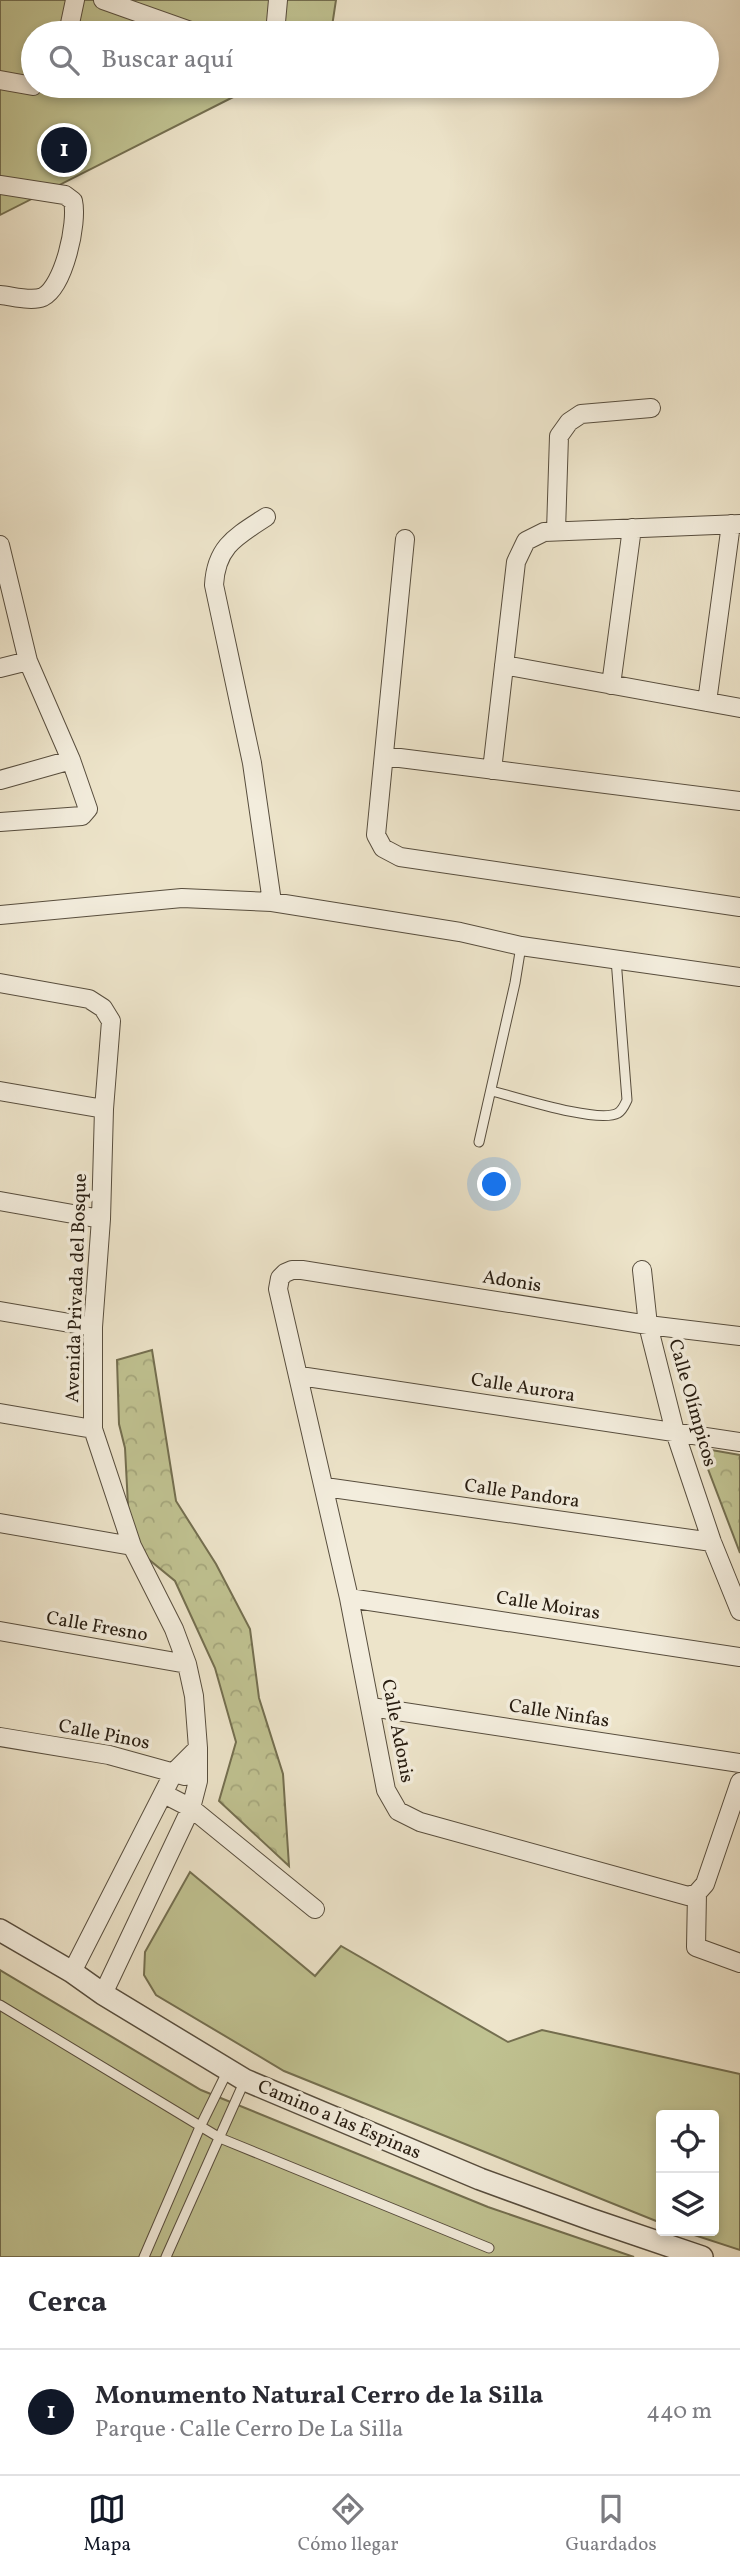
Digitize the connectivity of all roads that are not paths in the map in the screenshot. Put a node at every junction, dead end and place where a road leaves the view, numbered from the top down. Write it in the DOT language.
graph roads {
  1 [pos="75,0"];
  2 [pos="103,0"];
  3 [pos="278,0"];
  4 [pos="71,21"];
  5 [pos="162,21"];
  6 [pos="276,21"];
  7 [pos="0,80"];
  8 [pos="21,84"];
  9 [pos="0,185"];
  10 [pos="0,295"];
  11 [pos="651,408"];
  12 [pos="266,517"];
  13 [pos="735,524"];
  14 [pos="632,528"];
  15 [pos="556,531"];
  16 [pos="405,539"];
  17 [pos="1,556"];
  18 [pos="28,661"];
  19 [pos="505,665"];
  20 [pos="0,668"];
  21 [pos="611,685"];
  22 [pos="707,702"];
  23 [pos="740,708"];
  24 [pos="384,756"];
  25 [pos="71,760"];
  26 [pos="492,770"];
  27 [pos="0,780"];
  28 [pos="740,802"];
  29 [pos="0,822"];
  30 [pos="272,902"];
  31 [pos="740,906"];
  32 [pos="0,915"];
  33 [pos="521,946"];
  34 [pos="616,959"];
  35 [pos="740,977"];
  36 [pos="0,983"];
  37 [pos="0,1091"];
  38 [pos="492,1091"];
  39 [pos="104,1109"];
  40 [pos="479,1142"];
  41 [pos="0,1201"];
  42 [pos="101,1219"];
  43 [pos="642,1270"];
  44 [pos="280,1278"];
  45 [pos="0,1311"];
  46 [pos="648,1325"];
  47 [pos="93,1326"];
  48 [pos="740,1336"];
  49 [pos="300,1376"];
  50 [pos="0,1413"];
  51 [pos="93,1429"];
  52 [pos="675,1432"];
  53 [pos="740,1441"];
  54 [pos="325,1487"];
  55 [pos="0,1523"];
  56 [pos="712,1542"];
  57 [pos="132,1546"];
  58 [pos="349,1598"];
  59 [pos="740,1611"];
  60 [pos="0,1631"];
  61 [pos="740,1657"];
  62 [pos="187,1664"];
  63 [pos="371,1707"];
  64 [pos="0,1737"];
  65 [pos="198,1748"];
  66 [pos="740,1763"];
  67 [pos="174,1772"];
  68 [pos="198,1781"];
  69 [pos="740,1782"];
  70 [pos="164,1794"];
  71 [pos="191,1808"];
  72 [pos="697,1893"];
  73 [pos="315,1909"];
  74 [pos="0,1930"];
  75 [pos="740,1963"];
  76 [pos="72,1972"];
  77 [pos="103,1994"];
  78 [pos="0,2004"];
  79 [pos="236,2075"];
  80 [pos="200,2127"];
  81 [pos="220,2138"];
  82 [pos="489,2248"];
  83 [pos="652,2250"];
  84 [pos="144,2257"];
  85 [pos="166,2257"];
  86 [pos="702,2257"];
  1 -- 4 [label="street"];
  2 -- 5 [label="street"];
  3 -- 6 [label="street"];
  7 -- 8 [label="street"];
  9 -- 10 [label="street"];
  11 -- 15 [label="street"];
  12 -- 30 [label="street"];
  13 -- 14 [label="street"];
  13 -- 22 [label="street"];
  14 -- 15 [label="street"];
  14 -- 21 [label="street"];
  15 -- 19 [label="street"];
  16 -- 24 [label="street"];
  17 -- 18 [label="street"];
  18 -- 20 [label="street"];
  18 -- 25 [label="street"];
  19 -- 21 [label="street"];
  19 -- 26 [label="street"];
  21 -- 22 [label="street"];
  22 -- 23 [label="street"];
  24 -- 26 [label="street"];
  24 -- 31 [label="street"];
  25 -- 27 [label="street"];
  25 -- 29 [label="street"];
  26 -- 28 [label="street"];
  30 -- 32 [label="street"];
  30 -- 33 [label="street"];
  33 -- 34 [label="street"];
  33 -- 38 [label="lane"];
  34 -- 35 [label="street"];
  34 -- 38 [label="lane"];
  36 -- 39 [label="street, Avenida Privada del Bosque"];
  37 -- 39 [label="street"];
  38 -- 40 [label="lane"];
  39 -- 42 [label="street, Avenida Privada del Bosque"];
  41 -- 42 [label="street"];
  42 -- 47 [label="street, Avenida Privada del Bosque"];
  43 -- 46 [label="street, Calle Olímpicos"];
  44 -- 46 [label="street, Adonis"];
  44 -- 49 [label="street, Calle Adonis"];
  45 -- 47 [label="street"];
  46 -- 48 [label="street, Adonis"];
  46 -- 52 [label="street, Calle Olímpicos"];
  47 -- 51 [label="street, Avenida Privada del Bosque"];
  49 -- 52 [label="street, Calle Aurora"];
  49 -- 54 [label="street, Calle Adonis"];
  50 -- 51 [label="street"];
  51 -- 57 [label="street, Avenida Privada del Bosque"];
  52 -- 53 [label="street, Calle Aurora"];
  52 -- 56 [label="street, Calle Olímpicos"];
  54 -- 56 [label="street, Calle Pandora"];
  54 -- 58 [label="street, Calle Adonis"];
  55 -- 57 [label="street"];
  56 -- 59 [label="street, Calle Olímpicos"];
  57 -- 62 [label="street, Avenida Privada del Bosque"];
  58 -- 61 [label="street, Calle Moiras"];
  58 -- 63 [label="street, Calle Adonis"];
  60 -- 62 [label="street, Calle Fresno"];
  62 -- 65 [label="street, Avenida Privada del Bosque"];
  63 -- 66 [label="street, Calle Ninfas"];
  63 -- 72 [label="street, Calle Adonis"];
  64 -- 67 [label="street, Calle Pinos"];
  65 -- 67 [label="street"];
  65 -- 68 [label="street, Avenida Privada del Bosque"];
  67 -- 68 [label="street, Calle Pinos"];
  67 -- 70 [label="street"];
  68 -- 71 [label="street, Avenida Privada del Bosque"];
  69 -- 72 [label="street"];
  70 -- 71 [label="street"];
  70 -- 76 [label="street"];
  71 -- 73 [label="street"];
  71 -- 77 [label="street, Avenida Privada del Bosque"];
  72 -- 75 [label="street"];
  74 -- 76 [label="street, Camino a las Espinas"];
  76 -- 77 [label="street, Camino a las Espinas"];
  77 -- 79 [label="street, Camino a las Espinas"];
  78 -- 80 [label="lane"];
  79 -- 80 [label="lane"];
  79 -- 81 [label="lane"];
  79 -- 83 [label="street, Camino a las Espinas"];
  80 -- 81 [label="lane"];
  80 -- 84 [label="lane"];
  81 -- 82 [label="lane"];
  81 -- 85 [label="lane"];
  83 -- 86 [label="street, Camino a las Espinas"];
}
